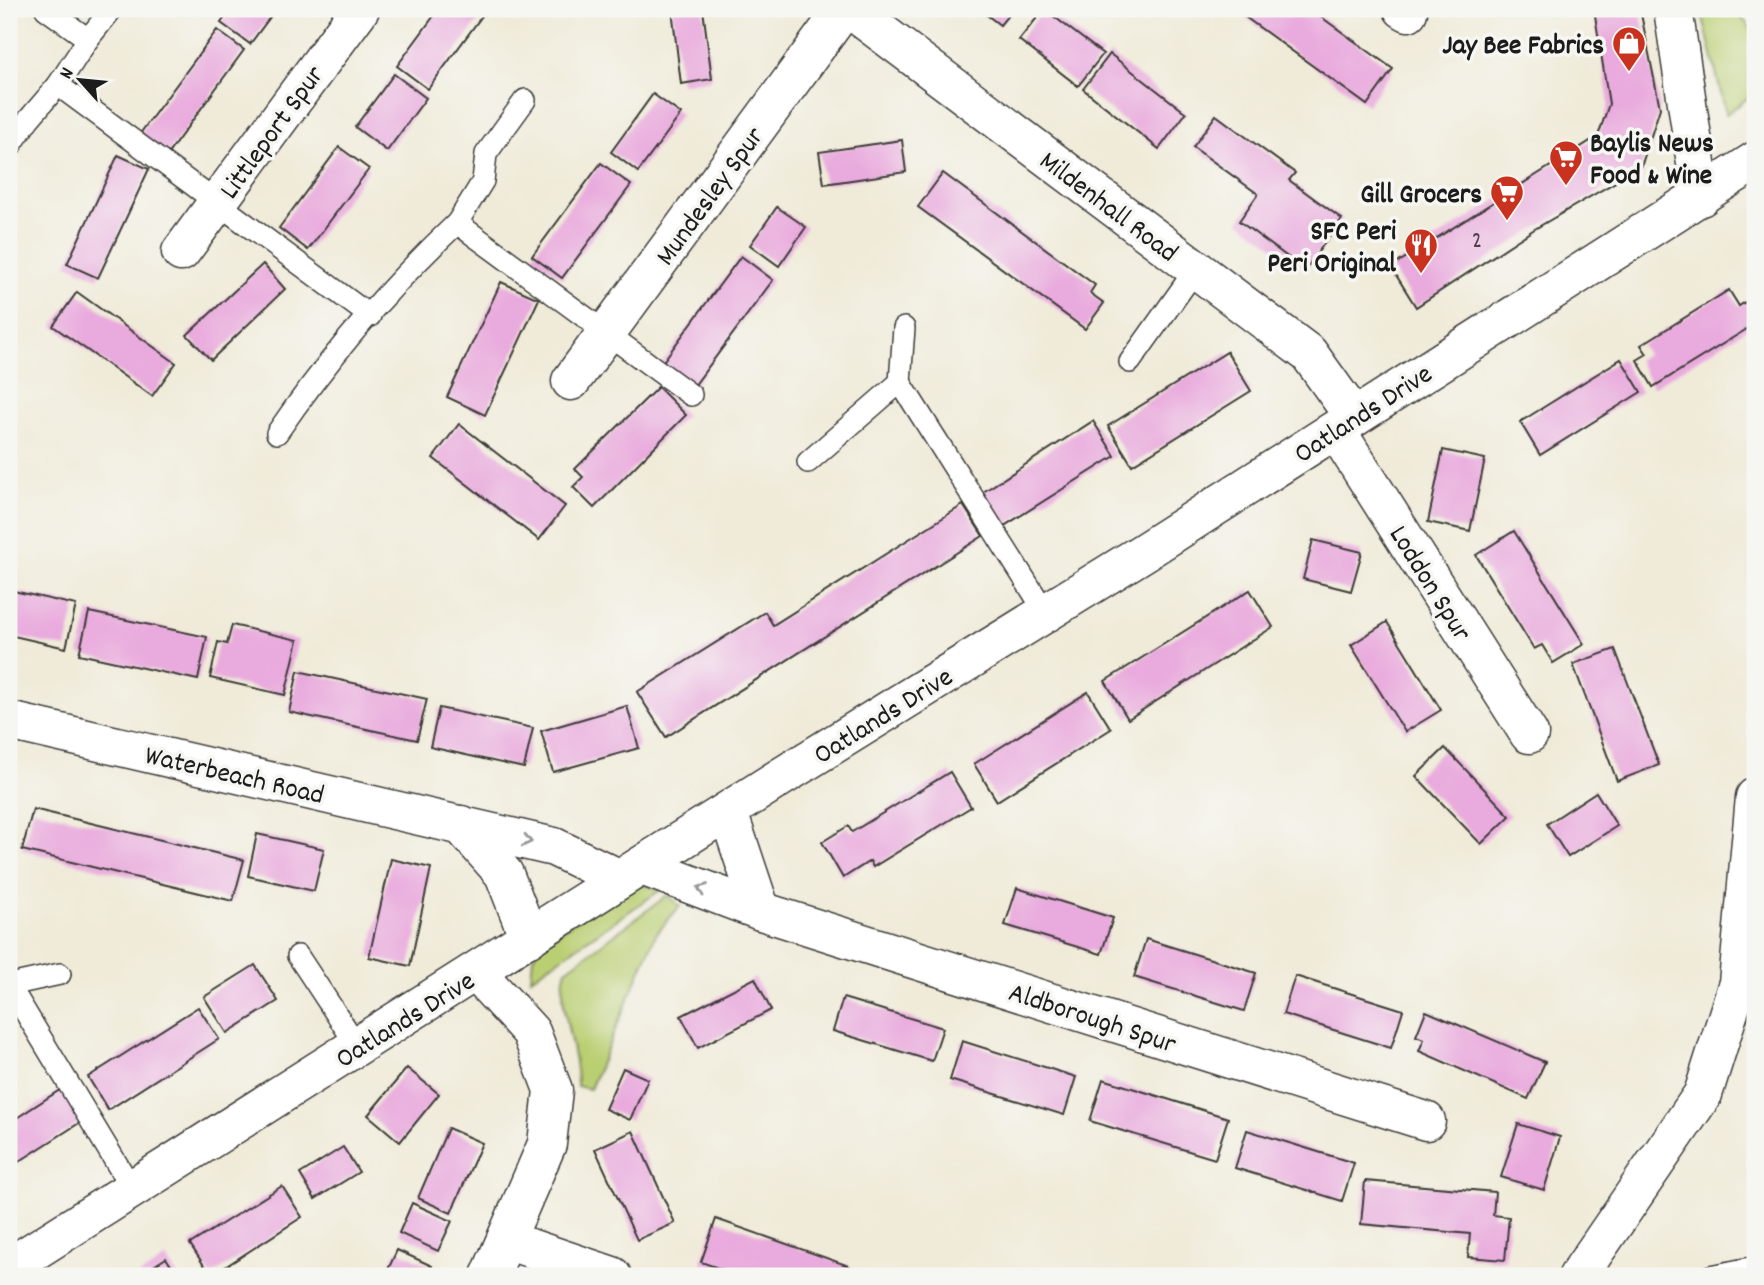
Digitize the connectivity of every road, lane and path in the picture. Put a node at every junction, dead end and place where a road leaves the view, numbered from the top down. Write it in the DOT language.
graph roads {
  1 [pos="46,9"];
  2 [pos="112,9"];
  3 [pos="360,9"];
  4 [pos="844,9"];
  5 [pos="850,9"];
  6 [pos="1673,9"];
  7 [pos="88,39"];
  8 [pos="58,85"];
  9 [pos="525,100"];
  10 [pos="9,148"];
  11 [pos="1755,161"];
  12 [pos="1701,197"];
  13 [pos="216,204"];
  14 [pos="457,223"];
  15 [pos="181,252"];
  16 [pos="1196,269"];
  17 [pos="370,316"];
  18 [pos="904,328"];
  19 [pos="606,333"];
  20 [pos="1130,362"];
  21 [pos="571,381"];
  22 [pos="900,382"];
  23 [pos="691,395"];
  24 [pos="1345,423"];
  25 [pos="277,433"];
  26 [pos="807,462"];
  27 [pos="1046,613"];
  28 [pos="9,722"];
  29 [pos="1529,734"];
  30 [pos="1755,797"];
  31 [pos="728,812"];
  32 [pos="461,825"];
  33 [pos="631,873"];
  34 [pos="761,911"];
  35 [pos="529,938"];
  36 [pos="298,956"];
  37 [pos="476,972"];
  38 [pos="60,974"];
  39 [pos="9,985"];
  40 [pos="358,1047"];
  41 [pos="1426,1121"];
  42 [pos="132,1189"];
  43 [pos="506,1240"];
  44 [pos="9,1267"];
  45 [pos="1755,1267"];
  46 [pos="490,1276"];
  47 [pos="612,1276"];
  48 [pos="1578,1276"];
  49 [pos="1711,1276"];
  1 -- 7 [label="lane"];
  2 -- 7 [label="lane"];
  3 -- 13 [label="street, Littleport Spur"];
  4 -- 19 [label="street, Mundesley Spur"];
  5 -- 16 [label="street, Mildenhall Road"];
  6 -- 12 [label="street"];
  7 -- 8 [label="lane"];
  8 -- 10 [label="lane"];
  8 -- 13 [label="lane"];
  9 -- 14 [label="lane"];
  11 -- 12 [label="street, Oatlands Drive"];
  12 -- 24 [label="street, Oatlands Drive"];
  13 -- 15 [label="street, Littleport Spur"];
  13 -- 17 [label="lane"];
  14 -- 17 [label="lane"];
  14 -- 19 [label="lane"];
  16 -- 20 [label="lane"];
  16 -- 24 [label="street, Mildenhall Road"];
  17 -- 25 [label="lane"];
  18 -- 22 [label="lane"];
  19 -- 21 [label="street, Mundesley Spur"];
  19 -- 23 [label="lane"];
  22 -- 26 [label="lane"];
  22 -- 27 [label="lane"];
  24 -- 27 [label="street, Oatlands Drive"];
  24 -- 29 [label="street, Loddon Spur"];
  27 -- 31 [label="street, Oatlands Drive"];
  28 -- 32 [label="street, Waterbeach Road"];
  30 -- 48 [label="street"];
  31 -- 33 [label="street, Oatlands Drive"];
  31 -- 34 [label="street"];
  32 -- 33 [label="street, Waterbeach Road, one-way"];
  32 -- 35 [label="street"];
  34 -- 33 [label="street, Aldborough Spur, one-way"];
  33 -- 35 [label="street, Oatlands Drive"];
  34 -- 41 [label="street, Aldborough Spur"];
  35 -- 37 [label="street, Oatlands Drive"];
  36 -- 40 [label="lane"];
  37 -- 40 [label="street, Oatlands Drive"];
  37 -- 43 [label="street"];
  38 -- 39 [label="lane"];
  39 -- 42 [label="lane"];
  40 -- 42 [label="street, Oatlands Drive"];
  42 -- 44 [label="street, Oatlands Drive"];
  43 -- 46 [label="street"];
  43 -- 47 [label="street"];
  45 -- 49 [label="lane"];
}
